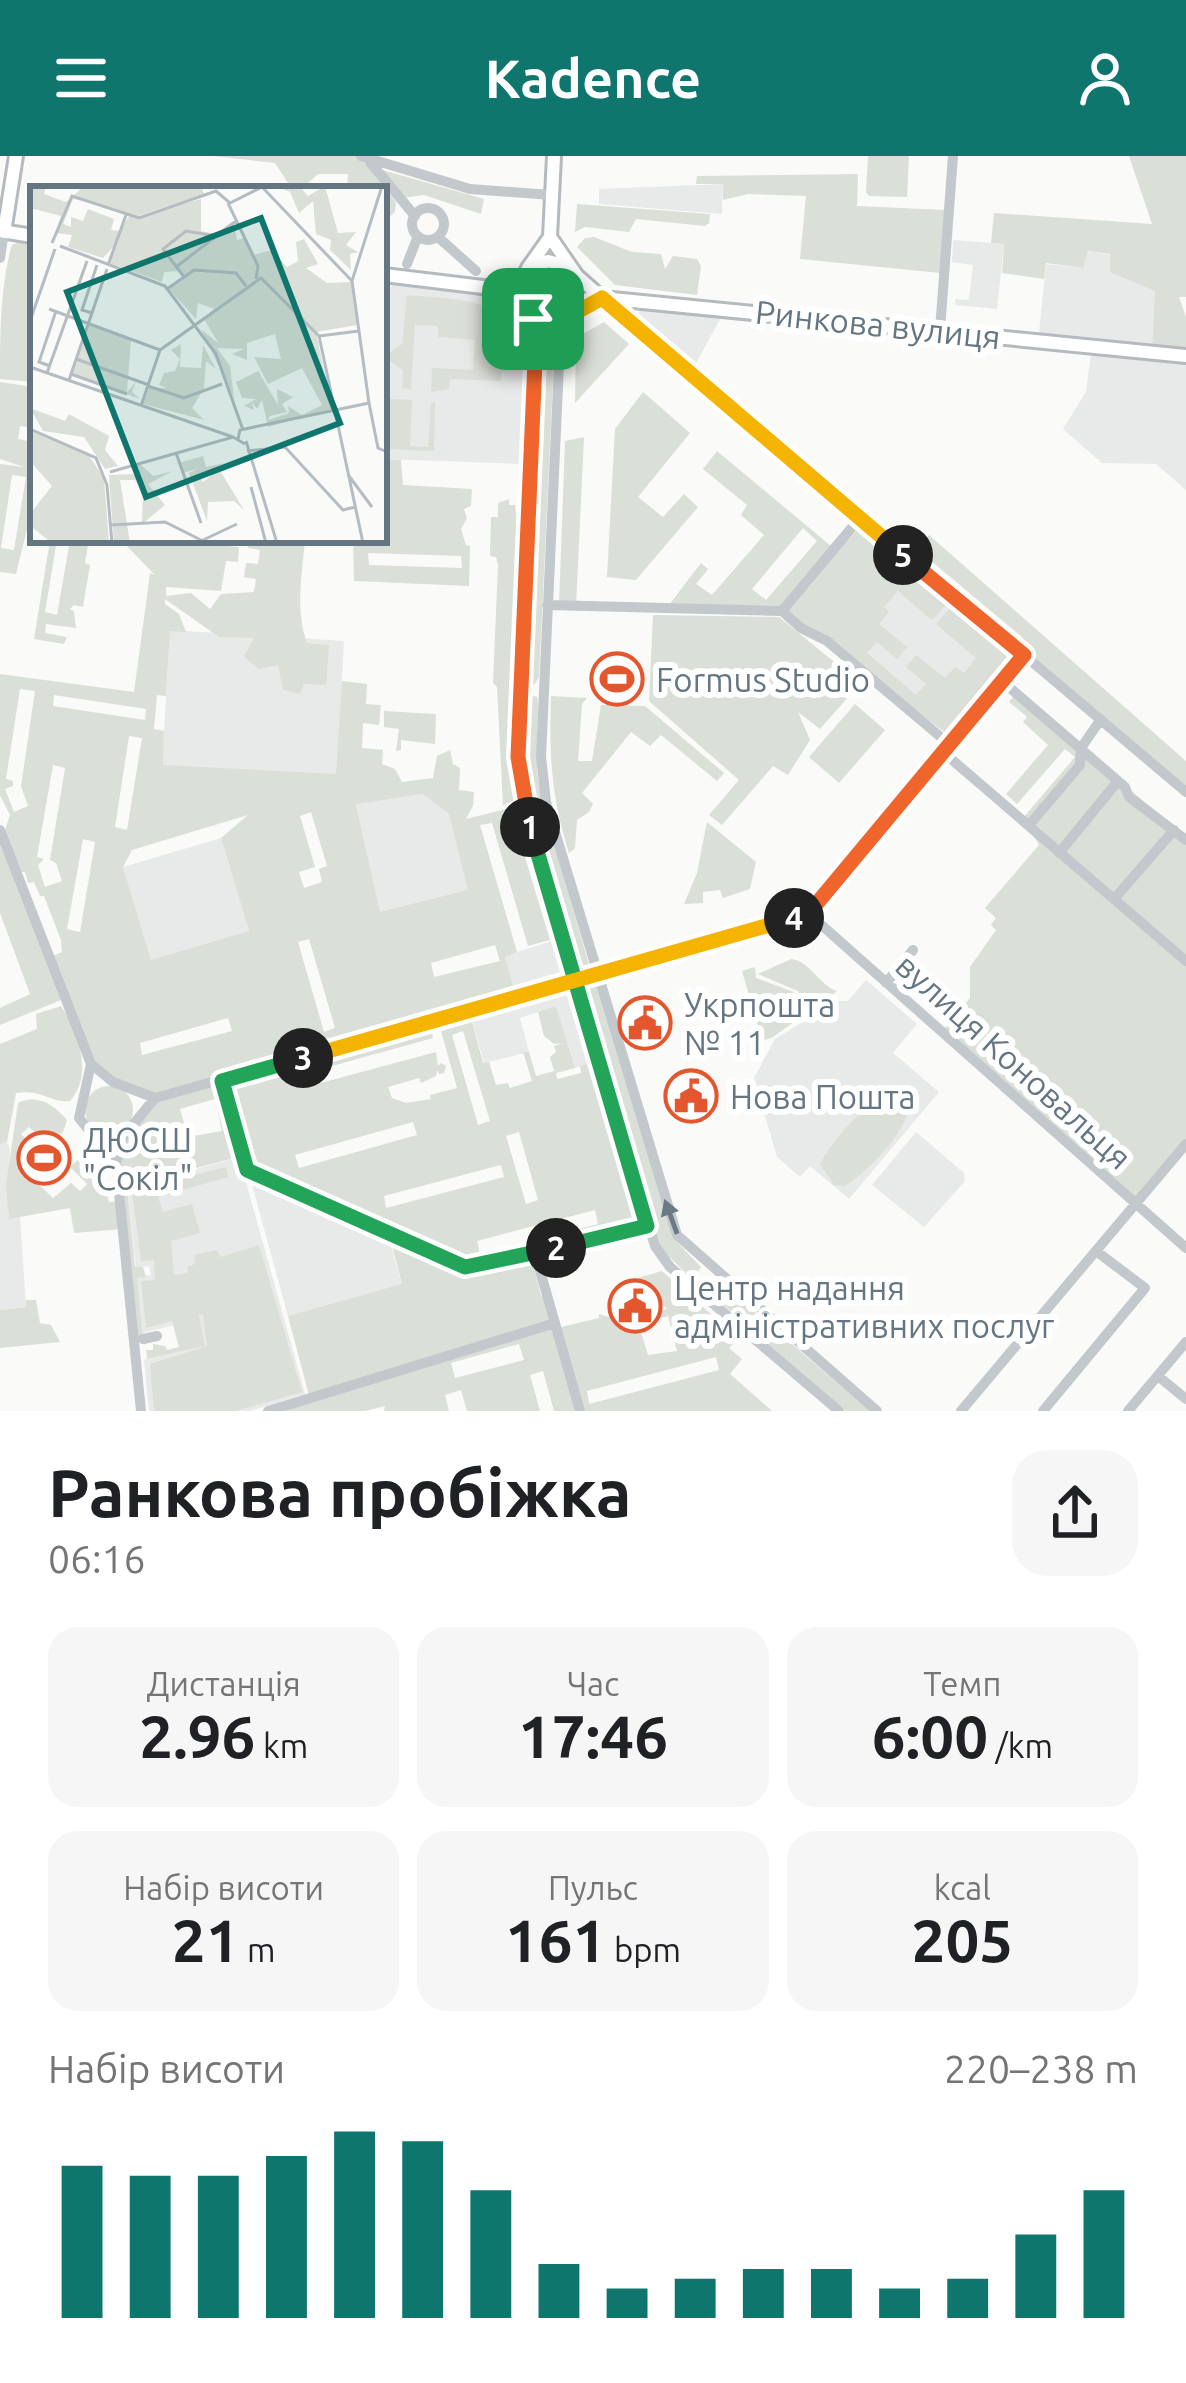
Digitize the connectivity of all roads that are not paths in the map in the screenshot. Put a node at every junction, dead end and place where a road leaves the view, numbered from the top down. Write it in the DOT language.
graph roads {
  1 [pos="16,156"];
  2 [pos="554,156"];
  3 [pos="953,156"];
  4 [pos="364,158"];
  5 [pos="551,196"];
  6 [pos="415,216"];
  7 [pos="2,232"];
  8 [pos="418,236"];
  9 [pos="438,237"];
  10 [pos="550,237"];
  11 [pos="0,258"];
  12 [pos="407,264"];
  13 [pos="526,270"];
  14 [pos="476,271"];
  15 [pos="574,272"];
  16 [pos="387,275"];
  17 [pos="491,288"];
  18 [pos="602,298"];
  19 [pos="520,306"];
  20 [pos="574,312"];
  21 [pos="533,319"];
  22 [pos="561,321"];
  23 [pos="940,330"];
  24 [pos="1186,356"];
  25 [pos="860,519"];
  26 [pos="547,605"];
  27 [pos="782,611"];
  28 [pos="1024,655"];
  29 [pos="1002,681"];
  30 [pos="521,688"];
  31 [pos="544,689"];
  32 [pos="1101,719"];
  33 [pos="946,748"];
  34 [pos="1081,748"];
  35 [pos="1118,782"];
  36 [pos="1186,792"];
  37 [pos="1030,824"];
  38 [pos="0,830"];
  39 [pos="1174,830"];
  40 [pos="1186,840"];
  41 [pos="1059,853"];
  42 [pos="1114,899"];
  43 [pos="808,914"];
  44 [pos="913,950"];
  45 [pos="1186,961"];
  46 [pos="598,975"];
  47 [pos="574,981"];
  48 [pos="886,983"];
  49 [pos="91,1064"];
  50 [pos="222,1081"];
  51 [pos="113,1082"];
  52 [pos="128,1090"];
  53 [pos="83,1096"];
  54 [pos="154,1098"];
  55 [pos="135,1123"];
  56 [pos="88,1133"];
  57 [pos="123,1137"];
  58 [pos="1186,1144"];
  59 [pos="116,1163"];
  60 [pos="1135,1204"];
  61 [pos="647,1226"];
  62 [pos="1186,1248"];
  63 [pos="1096,1251"];
  64 [pos="536,1253"];
  65 [pos="711,1268"];
  66 [pos="694,1287"];
  67 [pos="555,1322"];
  68 [pos="157,1336"];
  69 [pos="143,1339"];
  70 [pos="1186,1342"];
  71 [pos="1157,1376"];
  72 [pos="1186,1399"];
  73 [pos="279,1410"];
  74 [pos="141,1411"];
  75 [pos="580,1411"];
  76 [pos="839,1411"];
  77 [pos="877,1411"];
  78 [pos="961,1411"];
  79 [pos="1043,1411"];
  80 [pos="1127,1411"];
  1 -- 7 [label="main road"];
  2 -- 5 [label="main road"];
  3 -- 23 [label="street"];
  4 -- 5 [label="street"];
  4 -- 6 [label="street"];
  5 -- 10 [label="main road"];
  6 -- 8 [label="street"];
  6 -- 9 [label="street"];
  7 -- 11 [label="street"];
  8 -- 9 [label="street"];
  8 -- 12 [label="street"];
  9 -- 14 [label="street"];
  10 -- 13 [label="main road"];
  10 -- 15 [label="main road"];
  13 -- 15 [label="main road"];
  13 -- 17 [label="main road"];
  13 -- 19 [label="main road"];
  15 -- 18 [label="main road"];
  15 -- 20 [label="main road"];
  16 -- 17 [label="main road"];
  17 -- 19 [label="main road"];
  18 -- 20 [label="main road"];
  18 -- 23 [label="main road, Ринкова вулиця"];
  18 -- 25 [label="street"];
  19 -- 21 [label="main road"];
  20 -- 22 [label="main road"];
  21 -- 22 [label="main road"];
  21 -- 30 [label="street"];
  22 -- 26 [label="street"];
  23 -- 24 [label="main road, Ринкова вулиця"];
  25 -- 27 [label="street"];
  25 -- 28 [label="street"];
  26 -- 27 [label="street"];
  26 -- 31 [label="street"];
  27 -- 33 [label="street"];
  28 -- 29 [label="street"];
  28 -- 32 [label="street"];
  29 -- 33 [label="street"];
  29 -- 34 [label="street"];
  30 -- 31 [label="street"];
  30 -- 47 [label="street"];
  31 -- 46 [label="street"];
  32 -- 34 [label="street"];
  32 -- 36 [label="street"];
  33 -- 37 [label="street"];
  33 -- 43 [label="street"];
  34 -- 35 [label="street"];
  34 -- 37 [label="street"];
  35 -- 39 [label="street"];
  35 -- 41 [label="street"];
  37 -- 41 [label="street"];
  38 -- 49 [label="street"];
  39 -- 40 [label="street"];
  39 -- 42 [label="street"];
  41 -- 42 [label="street"];
  42 -- 45 [label="street"];
  43 -- 46 [label="street"];
  43 -- 48 [label="street, вулиця Коновальця"];
  44 -- 48 [label="street"];
  46 -- 47 [label="street"];
  65 -- 46 [label="street, one-way"];
  47 -- 50 [label="street"];
  47 -- 61 [label="street"];
  48 -- 60 [label="street, вулиця Коновальця"];
  49 -- 51 [label="street"];
  49 -- 53 [label="street"];
  50 -- 54 [label="street"];
  50 -- 64 [label="street"];
  51 -- 52 [label="street"];
  51 -- 53 [label="street"];
  52 -- 54 [label="street"];
  52 -- 55 [label="street"];
  53 -- 56 [label="street"];
  54 -- 55 [label="street"];
  55 -- 57 [label="street"];
  56 -- 57 [label="street"];
  56 -- 59 [label="street"];
  57 -- 59 [label="street"];
  58 -- 60 [label="street"];
  59 -- 74 [label="street"];
  60 -- 62 [label="street, вулиця Коновальця"];
  60 -- 63 [label="street"];
  61 -- 64 [label="street"];
  61 -- 66 [label="street"];
  63 -- 78 [label="street"];
  63 -- 79 [label="street"];
  64 -- 67 [label="street"];
  65 -- 66 [label="street"];
  65 -- 77 [label="street"];
  66 -- 76 [label="street"];
  67 -- 73 [label="street"];
  67 -- 75 [label="street"];
  68 -- 69 [label="street"];
  70 -- 71 [label="street"];
  71 -- 72 [label="street"];
  71 -- 80 [label="street"];
}
